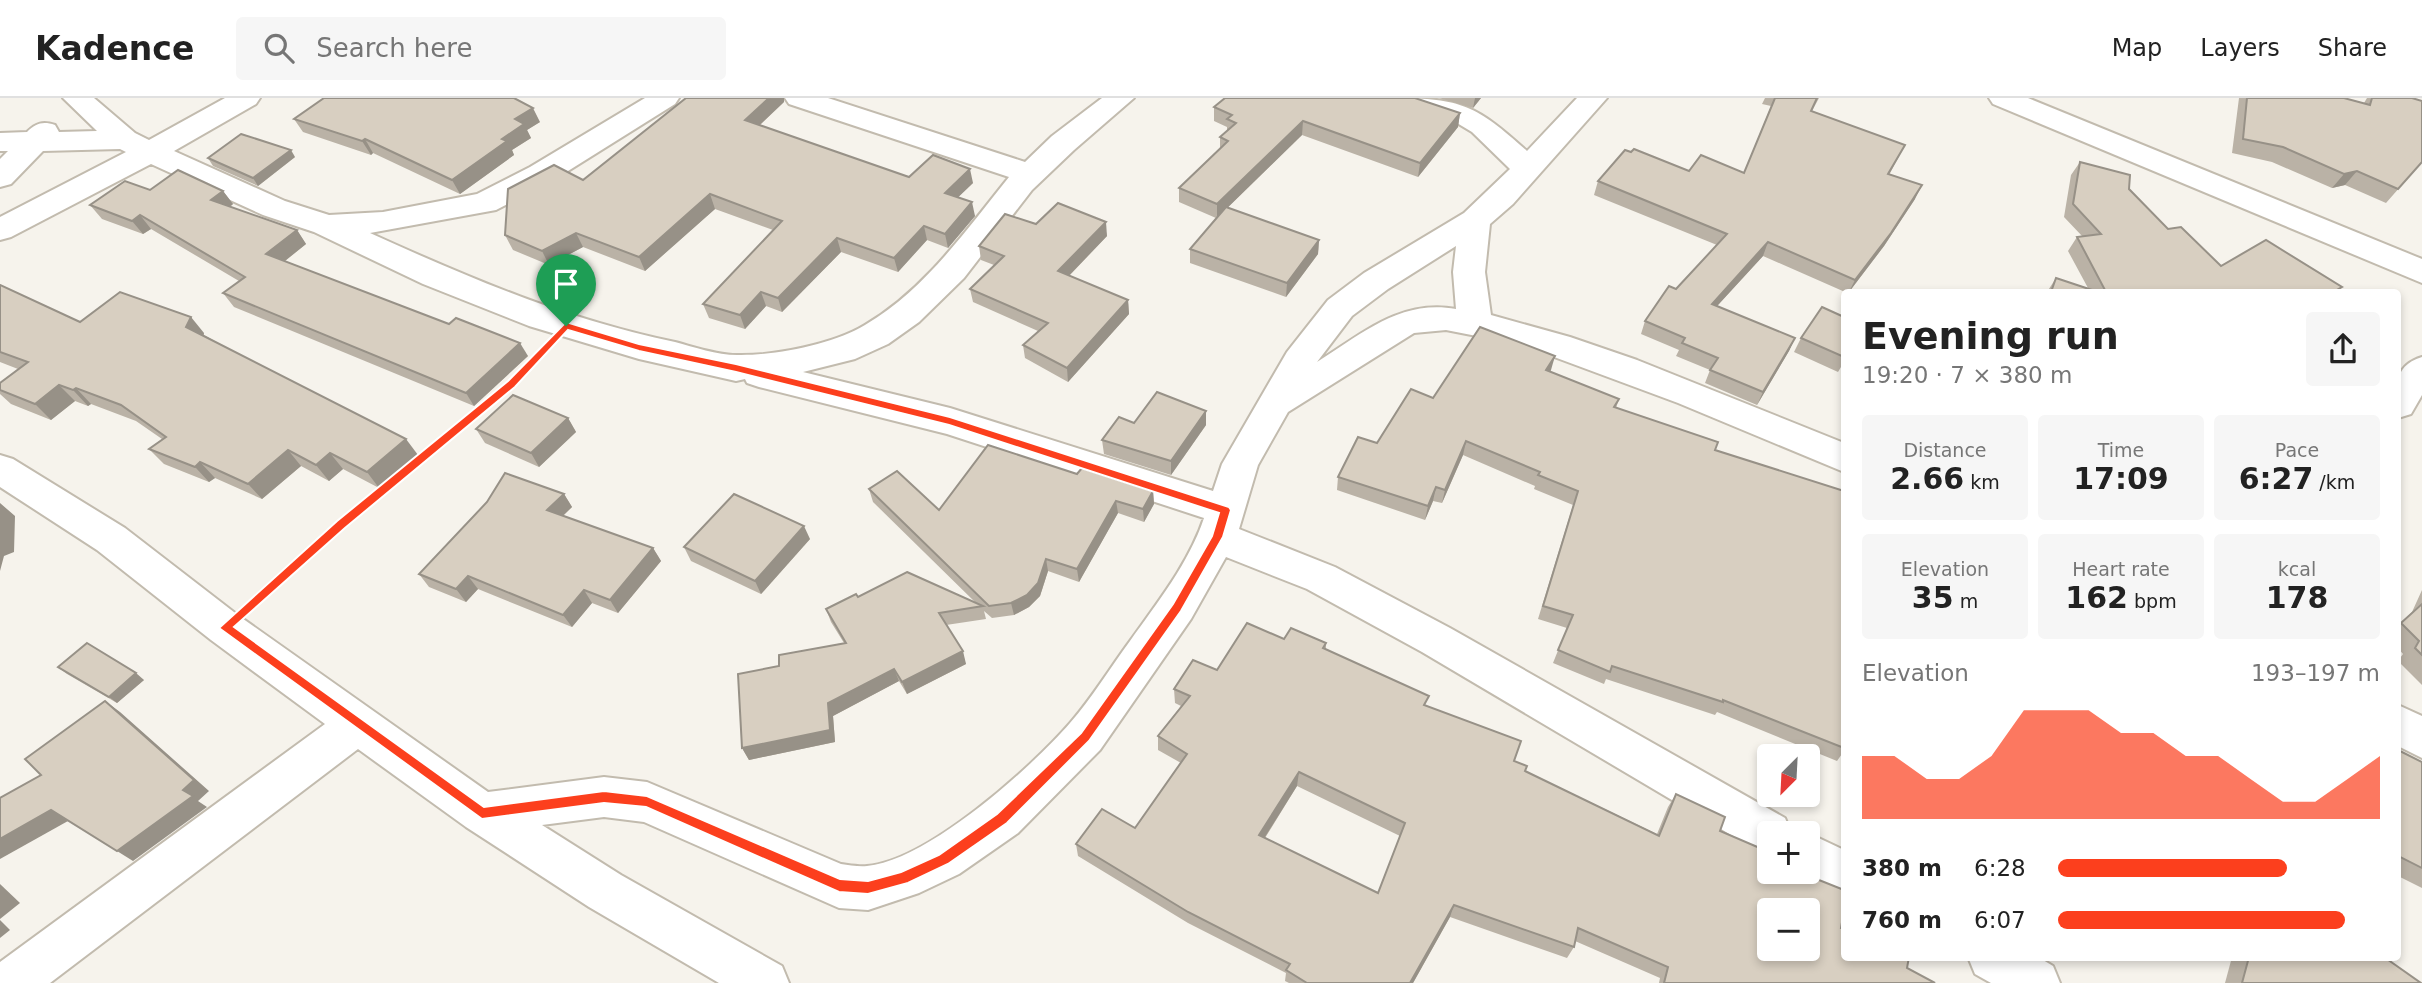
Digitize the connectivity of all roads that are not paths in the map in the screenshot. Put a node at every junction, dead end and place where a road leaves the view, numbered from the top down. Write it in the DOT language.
graph roads {
  1 [pos="76,98"];
  2 [pos="246,98"];
  3 [pos="665,98"];
  4 [pos="799,98"];
  5 [pos="1120,98"];
  6 [pos="1408,98"];
  7 [pos="1593,98"];
  8 [pos="2003,98"];
  9 [pos="0,142"];
  10 [pos="35,142"];
  11 [pos="137,146"];
  12 [pos="1527,168"];
  13 [pos="1031,174"];
  14 [pos="0,177"];
  15 [pos="1475,220"];
  16 [pos="326,225"];
  17 [pos="0,230"];
  18 [pos="2422,272"];
  19 [pos="1475,324"];
  20 [pos="736,368"];
  21 [pos="2422,370"];
  22 [pos="2401,400"];
  23 [pos="1276,403"];
  24 [pos="1841,457"];
  25 [pos="0,469"];
  26 [pos="1221,524"];
  27 [pos="358,724"];
  28 [pos="2401,726"];
  29 [pos="2422,738"];
  30 [pos="482,813"];
  31 [pos="1757,826"];
  32 [pos="1820,861"];
  33 [pos="1841,872"];
  34 [pos="1999,961"];
  35 [pos="11,983"];
  36 [pos="765,983"];
  37 [pos="2036,983"];
  1 -- 10 [label="street"];
  1 -- 11 [label="street"];
  2 -- 11 [label="street"];
  3 -- 16 [label="street"];
  4 -- 13 [label="street"];
  5 -- 13 [label="street"];
  6 -- 12 [label="street"];
  7 -- 12 [label="street"];
  8 -- 18 [label="street"];
  9 -- 10 [label="street"];
  10 -- 11 [label="street"];
  10 -- 14 [label="street"];
  11 -- 16 [label="street"];
  11 -- 17 [label="street"];
  12 -- 15 [label="street"];
  13 -- 20 [label="street"];
  15 -- 19 [label="street"];
  15 -- 23 [label="street"];
  16 -- 20 [label="street"];
  19 -- 23 [label="street"];
  19 -- 24 [label="street"];
  20 -- 26 [label="street"];
  21 -- 22 [label="street"];
  23 -- 26 [label="street"];
  25 -- 27 [label="street"];
  26 -- 30 [label="street"];
  26 -- 31 [label="street"];
  27 -- 30 [label="street"];
  27 -- 35 [label="street"];
  28 -- 29 [label="street"];
  30 -- 36 [label="street"];
  32 -- 33 [label="street"];
  34 -- 37 [label="street"];
}
